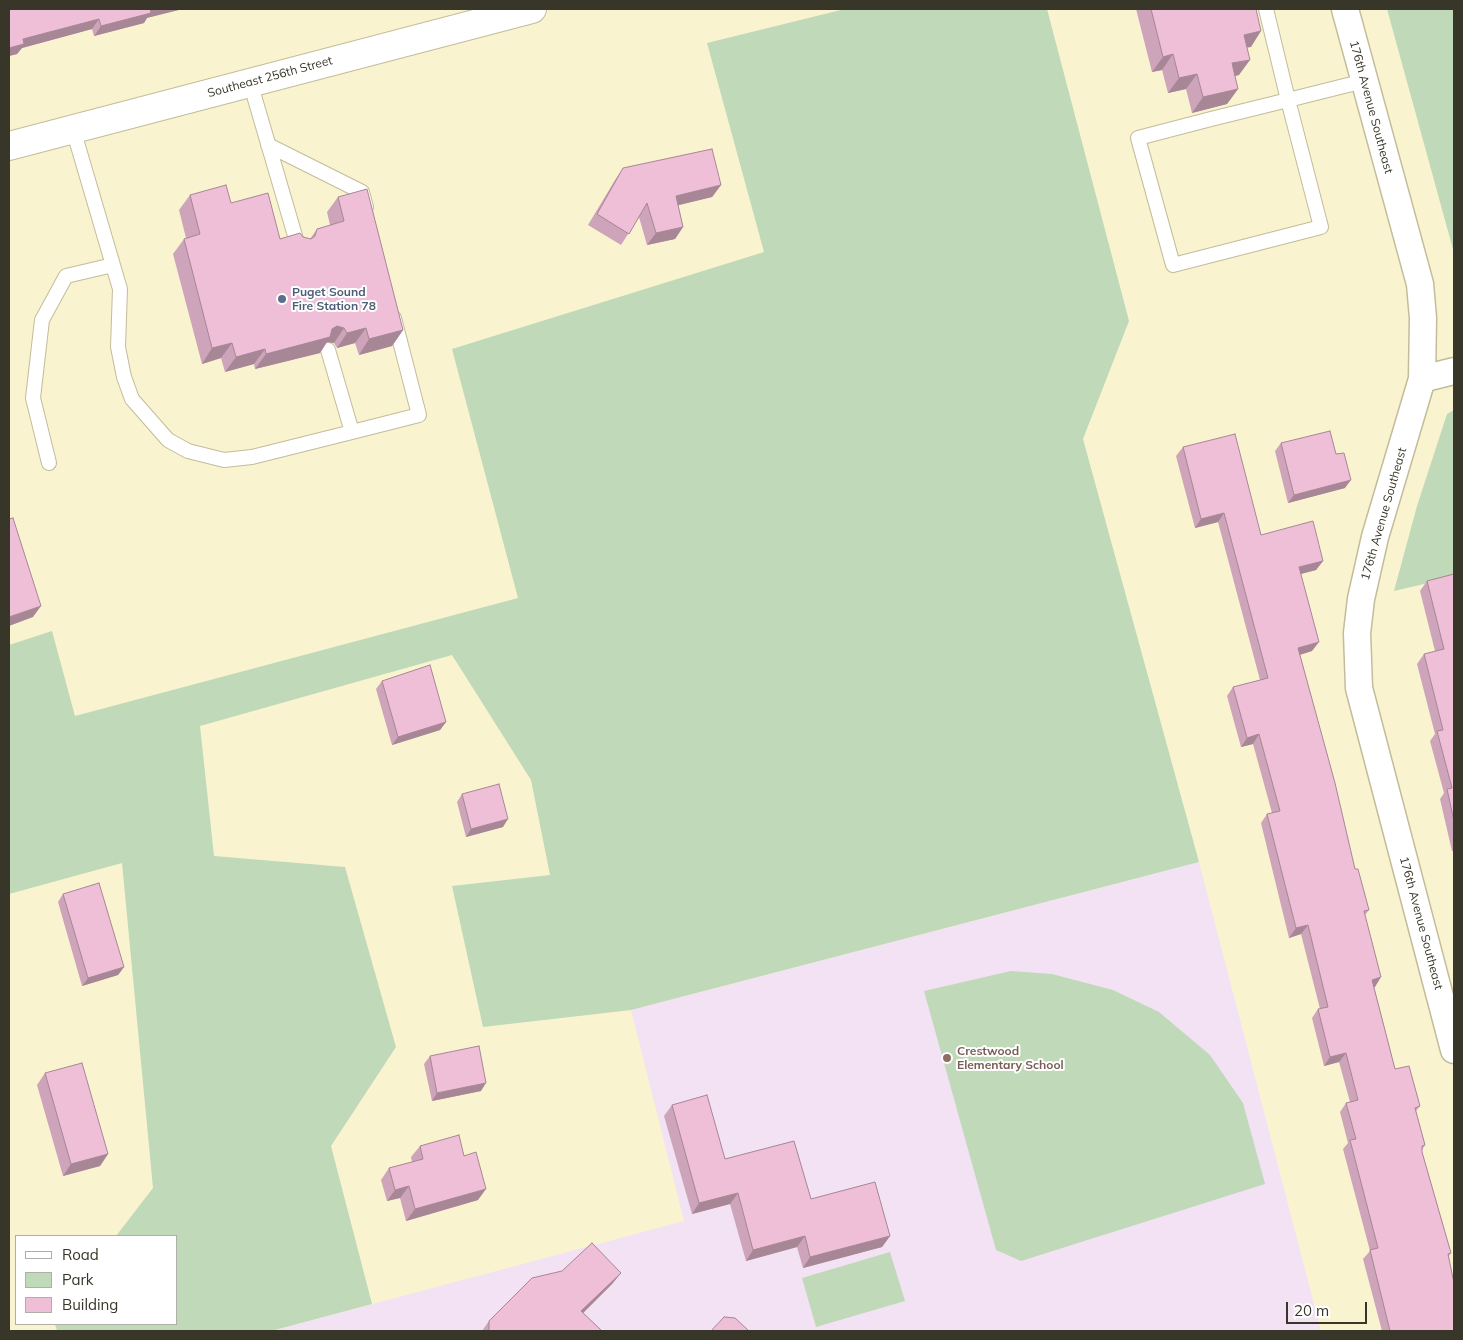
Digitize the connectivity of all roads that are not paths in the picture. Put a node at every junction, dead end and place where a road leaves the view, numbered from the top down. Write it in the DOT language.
graph roads {
  1 [pos="532,9"];
  2 [pos="1266,9"];
  3 [pos="1345,9"];
  4 [pos="1364,81"];
  5 [pos="250,82"];
  6 [pos="1288,100"];
  7 [pos="73,129"];
  8 [pos="268,145"];
  9 [pos="9,146"];
  10 [pos="369,220"];
  11 [pos="298,246"];
  12 [pos="113,265"];
  13 [pos="390,303"];
  14 [pos="328,350"];
  15 [pos="1454,371"];
  16 [pos="1422,379"];
  17 [pos="352,432"];
  18 [pos="49,463"];
  19 [pos="1454,1050"];
  1 -- 5 [label="main road, Southeast 256th Street"];
  2 -- 6 [label="lane"];
  3 -- 4 [label="street, 176th Avenue Southeast"];
  4 -- 6 [label="lane"];
  4 -- 16 [label="street, 176th Avenue Southeast"];
  5 -- 7 [label="main road, Southeast 256th Street"];
  5 -- 8 [label="lane"];
  6 -- 6 [label="lane"];
  7 -- 9 [label="main road, Southeast 256th Street"];
  7 -- 12 [label="lane"];
  8 -- 10 [label="lane"];
  8 -- 11 [label="lane"];
  12 -- 17 [label="lane"];
  12 -- 18 [label="lane"];
  13 -- 17 [label="lane"];
  14 -- 17 [label="lane"];
  15 -- 16 [label="street"];
  16 -- 19 [label="street, 176th Avenue Southeast"];
}
